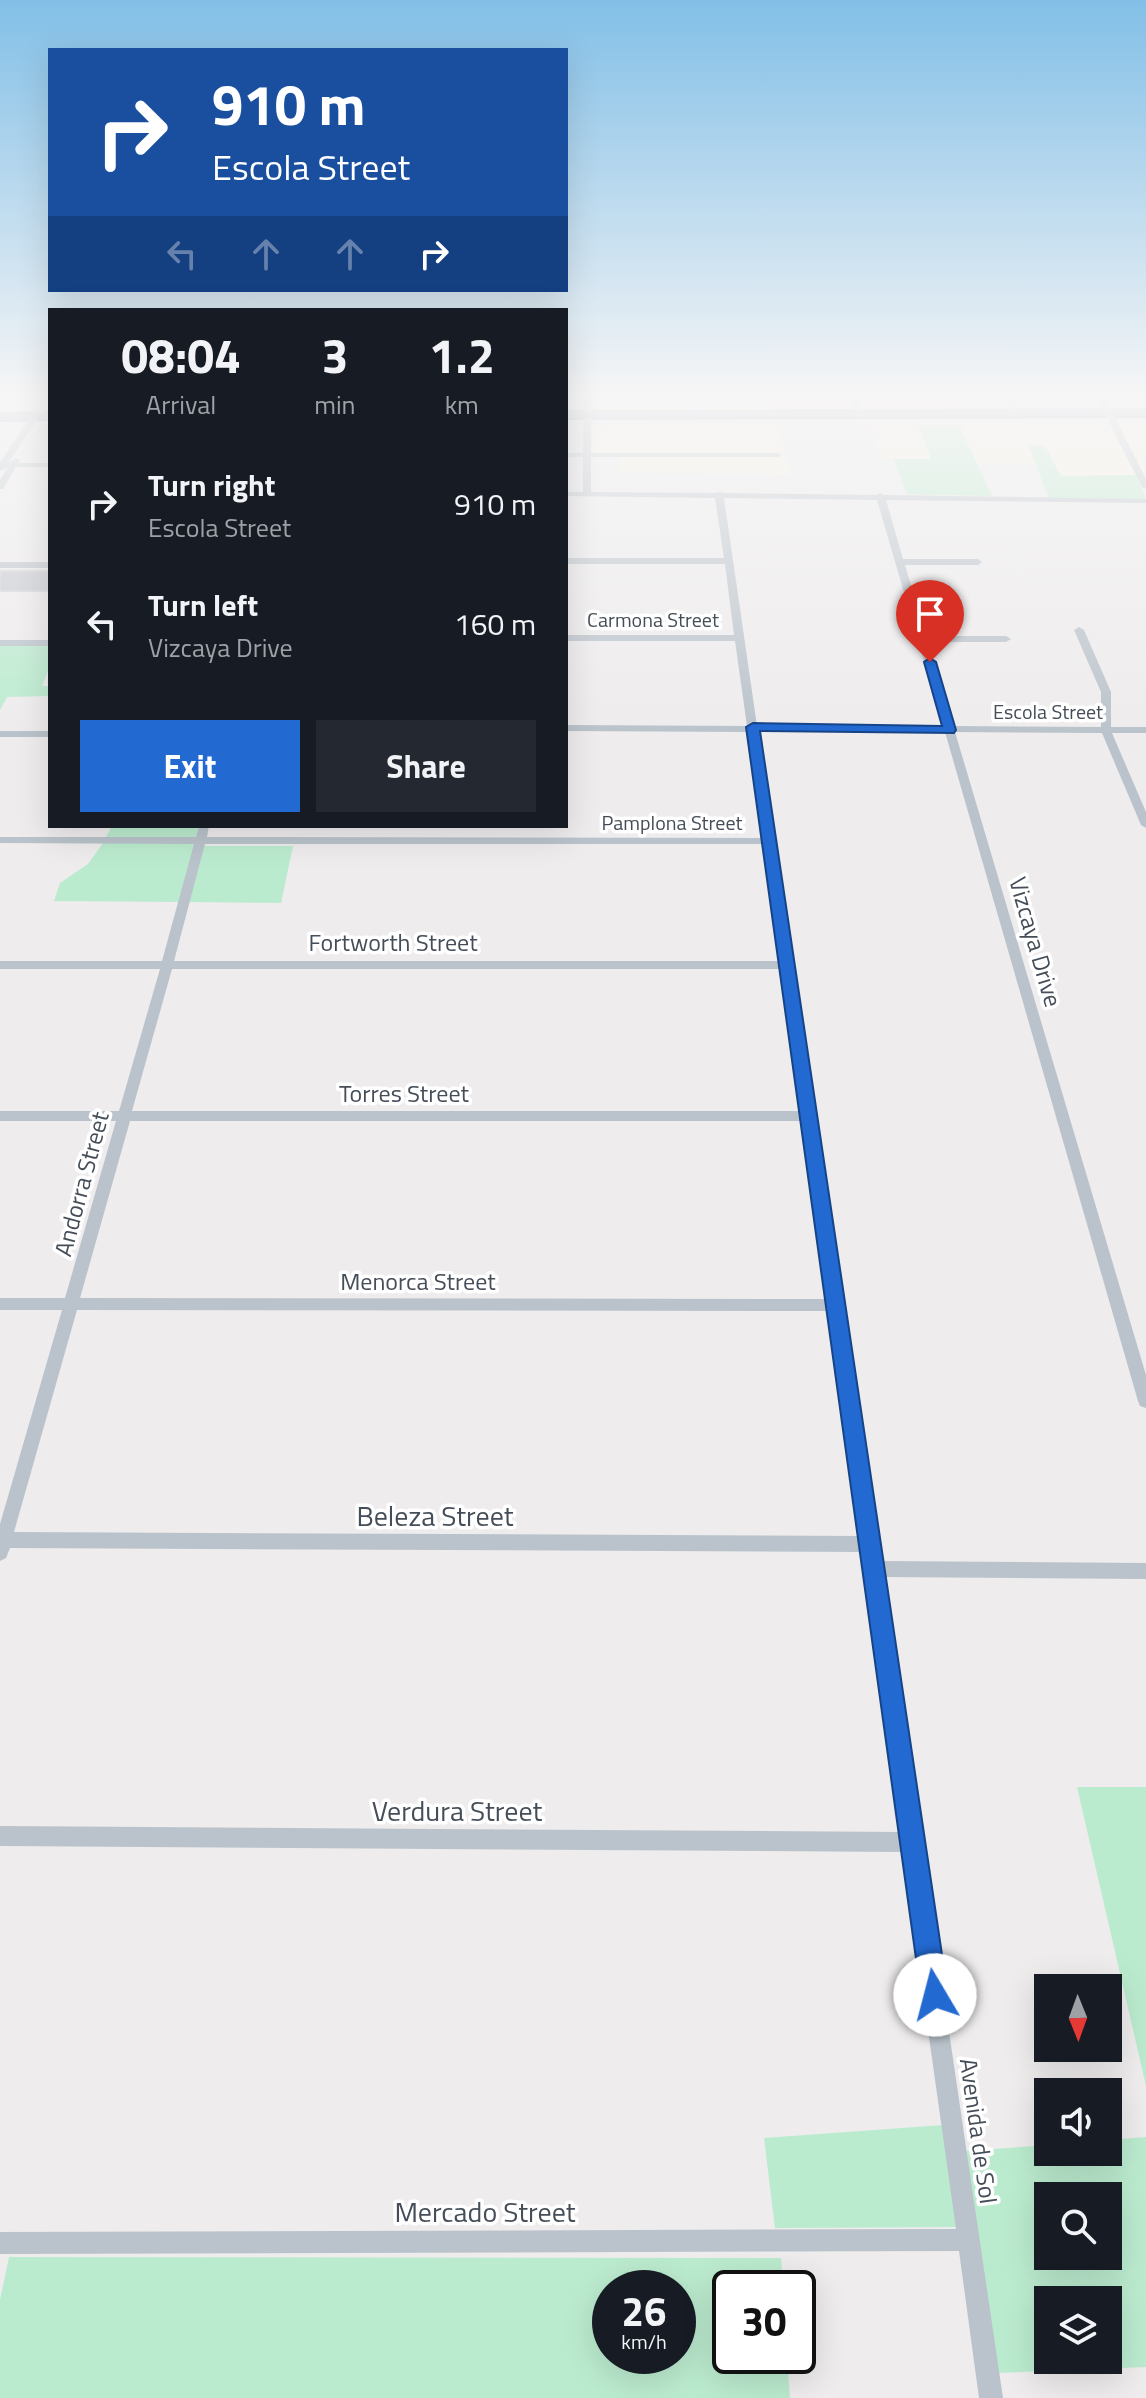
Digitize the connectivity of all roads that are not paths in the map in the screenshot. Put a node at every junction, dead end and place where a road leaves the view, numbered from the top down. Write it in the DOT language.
graph roads {
  1 [pos="721,510"];
  2 [pos="885,510"];
  3 [pos="568,561"];
  4 [pos="728,561"];
  5 [pos="901,562"];
  6 [pos="978,562"];
  7 [pos="0,565"];
  8 [pos="48,565"];
  9 [pos="1079,630"];
  10 [pos="568,638"];
  11 [pos="739,638"];
  12 [pos="923,639"];
  13 [pos="1006,639"];
  14 [pos="0,643"];
  15 [pos="48,643"];
  16 [pos="753,727"];
  17 [pos="568,728"];
  18 [pos="950,730"];
  19 [pos="1146,730"];
  20 [pos="1106,731"];
  21 [pos="0,734"];
  22 [pos="48,734"];
  23 [pos="1146,825"];
  24 [pos="202,833"];
  25 [pos="0,840"];
  26 [pos="768,841"];
  27 [pos="0,965"];
  28 [pos="786,965"];
  29 [pos="167,966"];
  30 [pos="0,1116"];
  31 [pos="123,1116"];
  32 [pos="809,1116"];
  33 [pos="0,1304"];
  34 [pos="71,1304"];
  35 [pos="835,1305"];
  36 [pos="1146,1401"];
  37 [pos="1,1544"];
  38 [pos="869,1544"];
  39 [pos="873,1569"];
  40 [pos="1146,1571"];
  41 [pos="0,1836"];
  42 [pos="913,1842"];
  43 [pos="969,2240"];
  44 [pos="0,2243"];
  45 [pos="991,2398"];
  1 -- 4 [label="street, Avenida de Sol"];
  2 -- 5 [label="street, Vizcaya Drive"];
  3 -- 4 [label="street"];
  4 -- 11 [label="street, Avenida de Sol"];
  5 -- 6 [label="street"];
  5 -- 12 [label="street, Vizcaya Drive"];
  7 -- 8 [label="street"];
  9 -- 20 [label="street"];
  10 -- 11 [label="street, Carmona Street"];
  11 -- 16 [label="street, Avenida de Sol"];
  12 -- 13 [label="street"];
  12 -- 18 [label="street, Vizcaya Drive"];
  14 -- 15 [label="street"];
  16 -- 17 [label="street, Escola Street"];
  16 -- 18 [label="street, Escola Street"];
  16 -- 26 [label="street, Avenida de Sol"];
  18 -- 20 [label="street, Escola Street"];
  18 -- 36 [label="street, Vizcaya Drive"];
  19 -- 20 [label="street, Escola Street"];
  20 -- 23 [label="street"];
  21 -- 22 [label="street"];
  24 -- 25 [label="street, Pamplona Street"];
  24 -- 26 [label="street, Pamplona Street"];
  24 -- 29 [label="street, Andorra Street"];
  26 -- 28 [label="street, Avenida de Sol"];
  27 -- 29 [label="street, Fortworth Street"];
  28 -- 29 [label="street, Fortworth Street"];
  28 -- 32 [label="street, Avenida de Sol"];
  29 -- 31 [label="street, Andorra Street"];
  30 -- 31 [label="street, Torres Street"];
  31 -- 32 [label="street, Torres Street"];
  31 -- 34 [label="street, Andorra Street"];
  32 -- 35 [label="street, Avenida de Sol"];
  33 -- 34 [label="street, Menorca Street"];
  34 -- 35 [label="street, Menorca Street"];
  34 -- 37 [label="street, Andorra Street"];
  35 -- 38 [label="street, Avenida de Sol"];
  37 -- 38 [label="street, Beleza Street"];
  38 -- 39 [label="street, Avenida de Sol"];
  39 -- 40 [label="street"];
  39 -- 42 [label="street, Avenida de Sol"];
  41 -- 42 [label="street, Verdura Street"];
  42 -- 43 [label="street, Avenida de Sol"];
  43 -- 44 [label="street, Mercado Street"];
  43 -- 45 [label="street, Avenida de Sol"];
}
